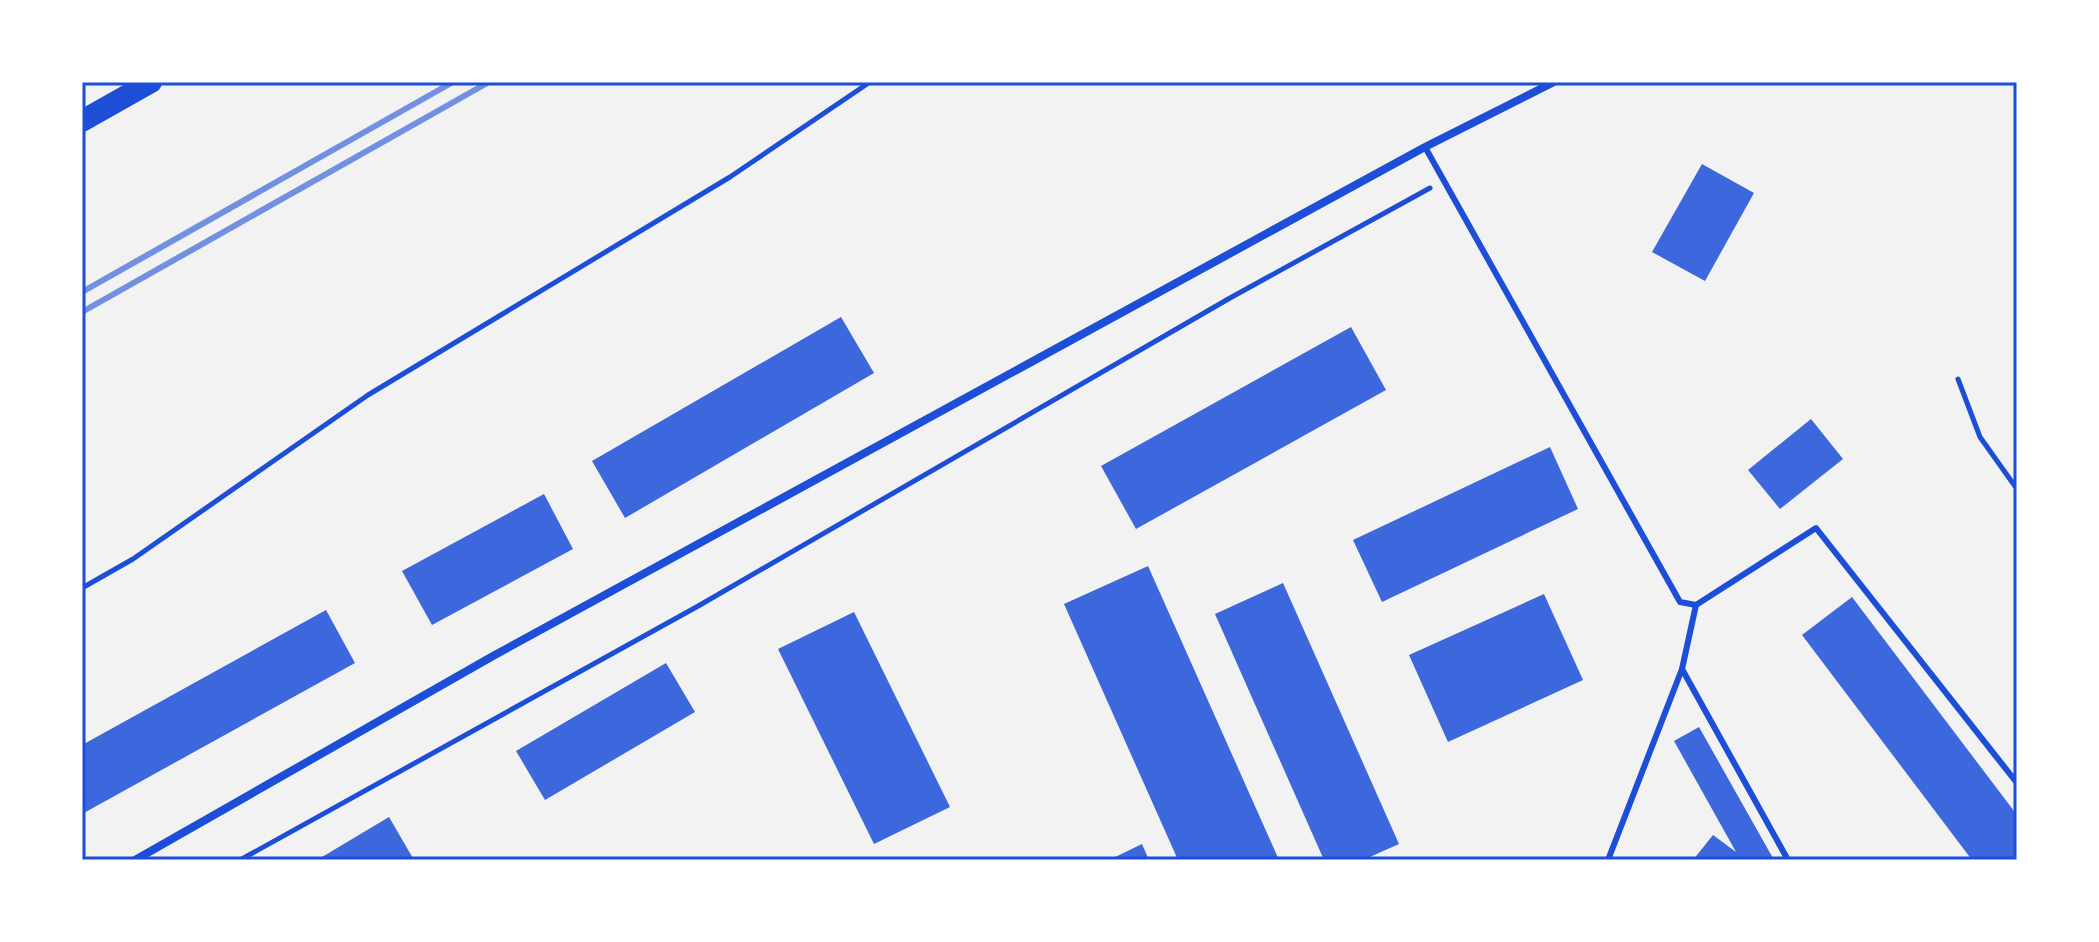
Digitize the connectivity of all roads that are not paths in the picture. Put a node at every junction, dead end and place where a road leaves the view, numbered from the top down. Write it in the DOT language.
graph roads {
  1 [pos="151,82"];
  2 [pos="1554,82"];
  3 [pos="82,121"];
  4 [pos="1425,147"];
  5 [pos="1696,605"];
  6 [pos="1682,669"];
  7 [pos="2017,783"];
  8 [pos="135,860"];
  9 [pos="1608,860"];
  10 [pos="1788,860"];
  1 -- 3 [label="highway"];
  2 -- 4 [label="street"];
  4 -- 5 [label="lane"];
  4 -- 8 [label="street"];
  5 -- 6 [label="lane"];
  5 -- 7 [label="lane"];
  6 -- 9 [label="lane"];
  6 -- 10 [label="lane"];
}
